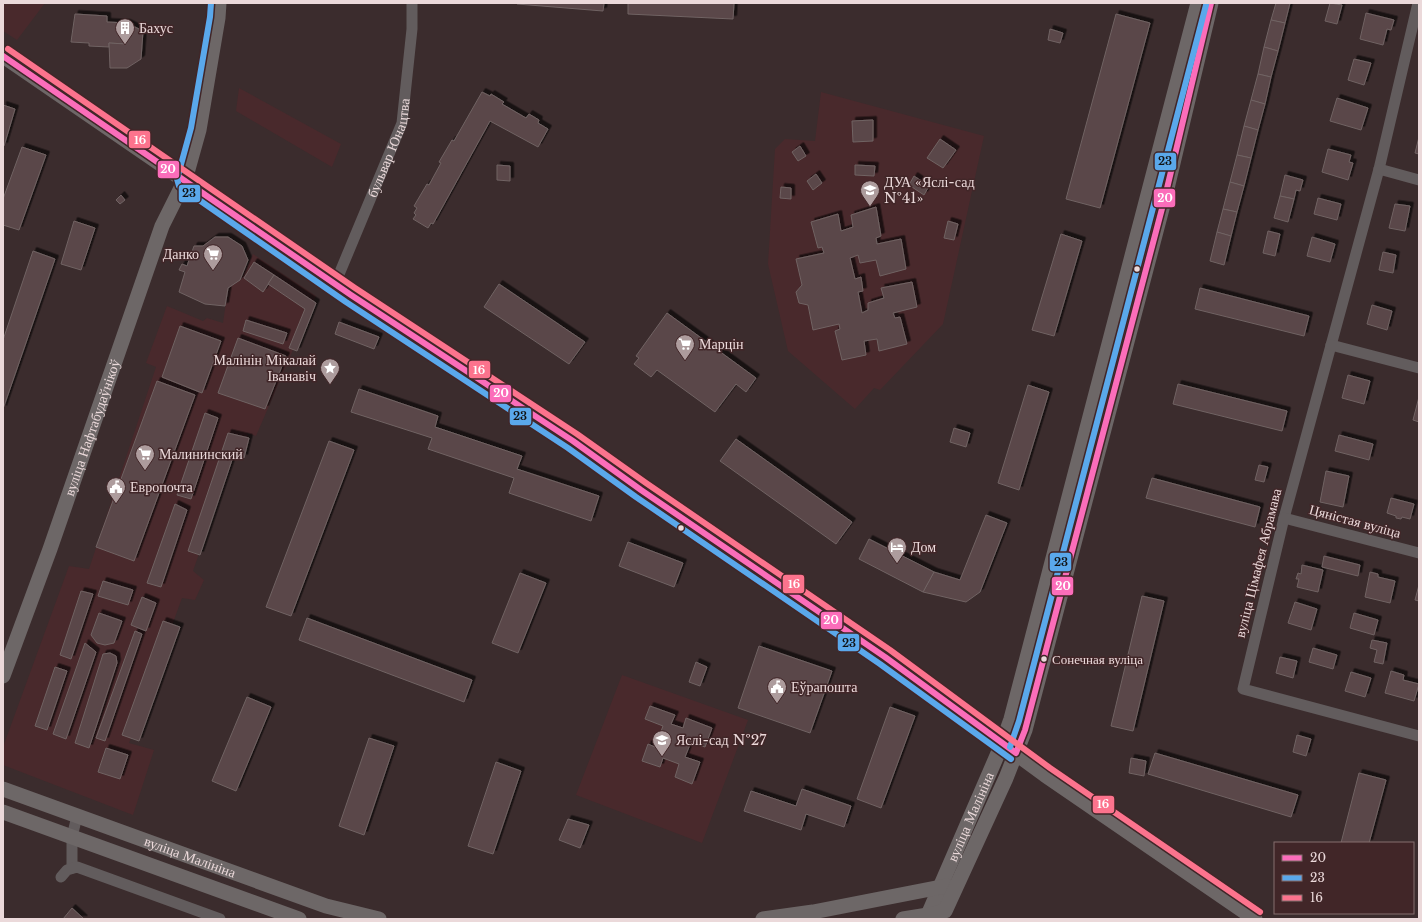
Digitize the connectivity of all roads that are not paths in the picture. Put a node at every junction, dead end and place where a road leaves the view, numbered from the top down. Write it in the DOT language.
graph roads {
  1 [pos="218,3"];
  2 [pos="412,3"];
  3 [pos="1198,3"];
  4 [pos="1211,3"];
  5 [pos="1418,3"];
  6 [pos="3,56"];
  7 [pos="1378,169"];
  8 [pos="185,180"];
  9 [pos="1419,180"];
  10 [pos="335,284"];
  11 [pos="1331,345"];
  12 [pos="1419,368"];
  13 [pos="1284,518"];
  14 [pos="1419,553"];
  15 [pos="3,676"];
  16 [pos="1419,736"];
  17 [pos="1002,744"];
  18 [pos="1016,753"];
  19 [pos="3,789"];
  20 [pos="3,812"];
  21 [pos="77,816"];
  22 [pos="72,837"];
  23 [pos="72,868"];
  24 [pos="61,877"];
  25 [pos="957,884"];
  26 [pos="939,887"];
  27 [pos="935,916"];
  28 [pos="220,919"];
  29 [pos="299,919"];
  30 [pos="379,919"];
  31 [pos="763,919"];
  32 [pos="902,919"];
  33 [pos="1255,919"];
  1 -- 8 [label="main road"];
  2 -- 10 [label="street, бульвар Юнацтва"];
  3 -- 17 [label="main road, вуліца Малініна"];
  4 -- 18 [label="main road, вуліца Малініна"];
  5 -- 7 [label="street, вуліца Цімафея Абрамава"];
  6 -- 8 [label="main road"];
  7 -- 9 [label="street"];
  7 -- 11 [label="street, вуліца Цімафея Абрамава"];
  8 -- 10 [label="main road"];
  8 -- 15 [label="main road, вуліца Нафтабудаўнікоў"];
  10 -- 17 [label="main road"];
  11 -- 12 [label="street"];
  11 -- 13 [label="street, вуліца Цімафея Абрамава"];
  13 -- 14 [label="street, Цяністая вуліца"];
  13 -- 16 [label="street, вуліца Цімафея Абрамава"];
  17 -- 18 [label="main road"];
  17 -- 26 [label="main road, вуліца Малініна"];
  18 -- 25 [label="main road, вуліца Малініна"];
  18 -- 33 [label="main road"];
  19 -- 21 [label="main road, вуліца Малініна"];
  20 -- 22 [label="main road, вуліца Малініна"];
  21 -- 22 [label="street"];
  21 -- 30 [label="main road, вуліца Малініна"];
  22 -- 23 [label="street"];
  22 -- 29 [label="main road, вуліца Малініна"];
  23 -- 24 [label="street"];
  23 -- 28 [label="street"];
  25 -- 26 [label="main road, вуліца Малініна"];
  25 -- 27 [label="main road, вуліца Малініна"];
  26 -- 27 [label="main road, вуліца Малініна"];
  26 -- 31 [label="main road, вуліца Малініна"];
  27 -- 32 [label="main road"];
}
